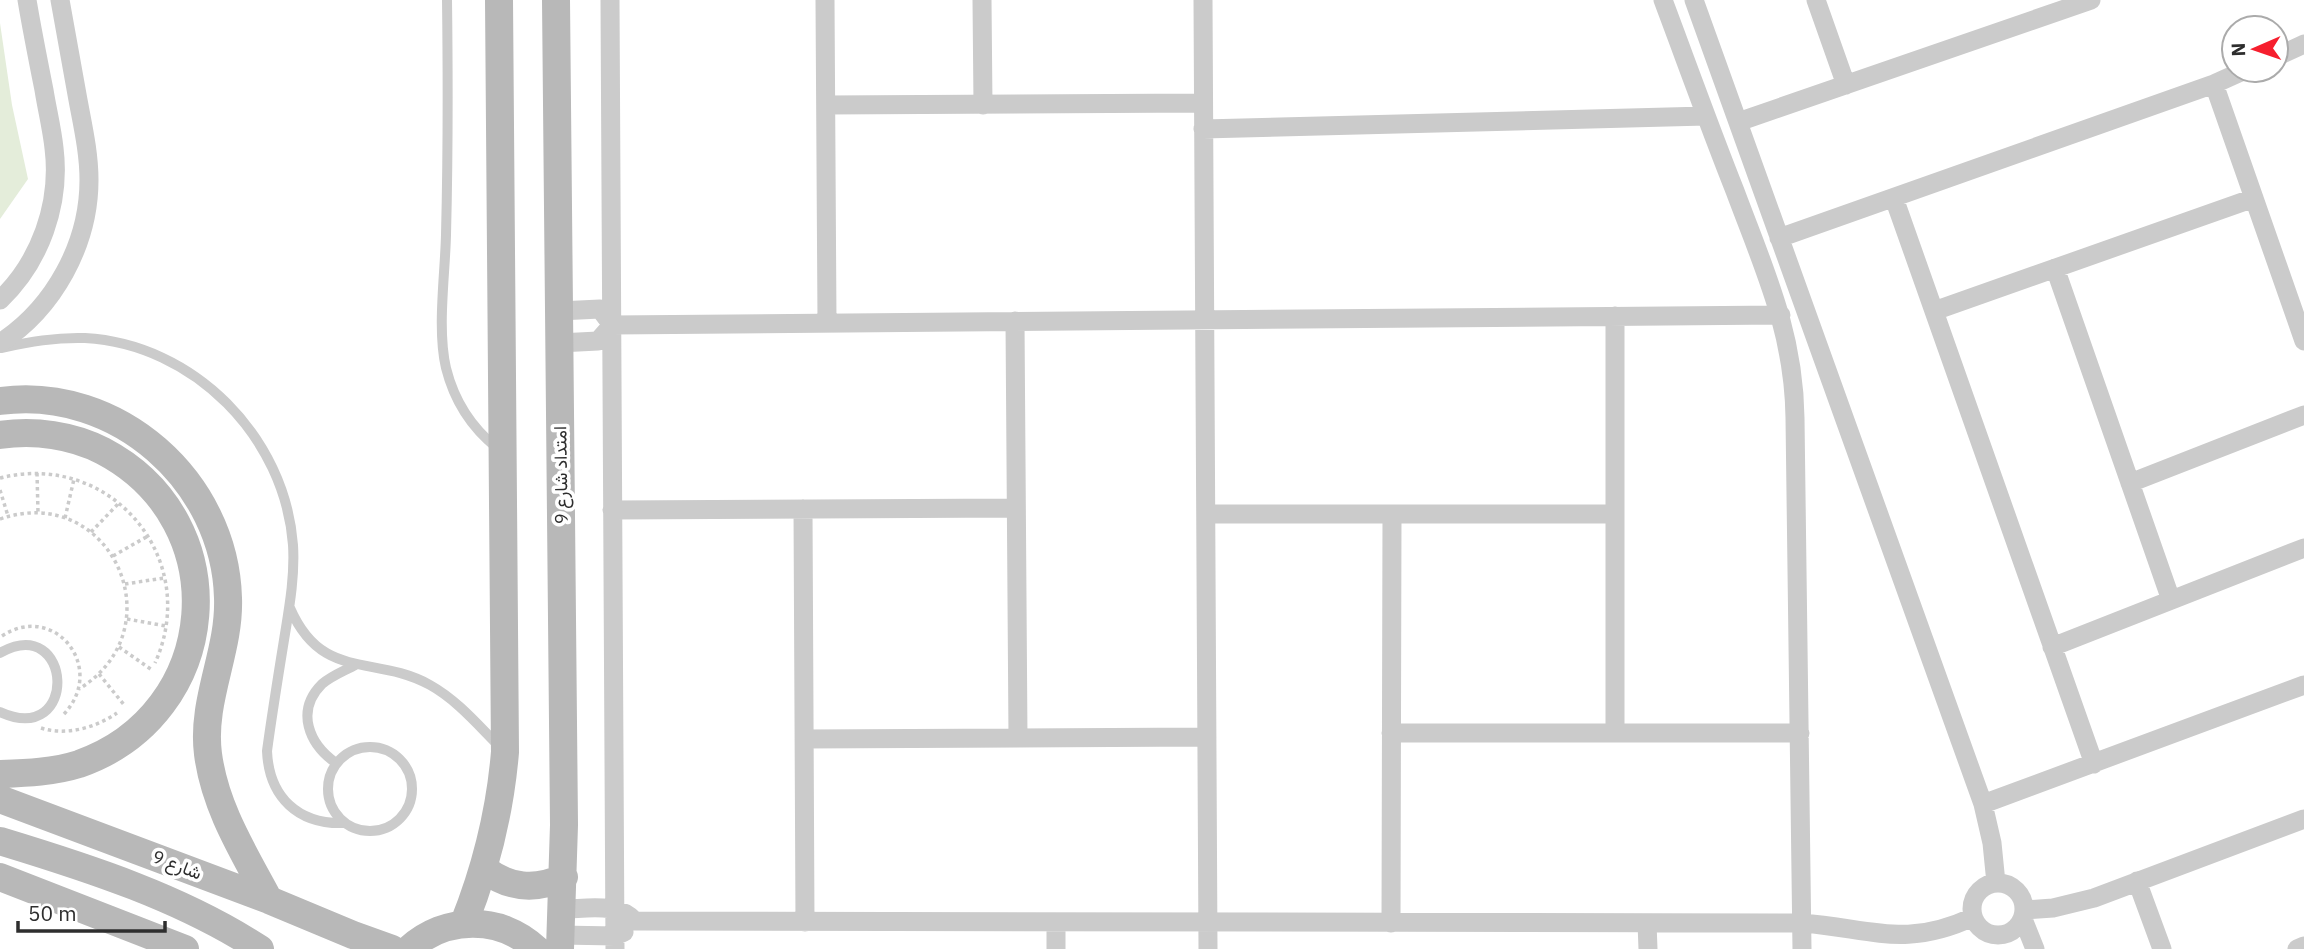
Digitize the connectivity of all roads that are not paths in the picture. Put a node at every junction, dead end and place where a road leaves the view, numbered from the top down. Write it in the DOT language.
graph roads {
  1 [pos="27,0"];
  2 [pos="60,0"];
  3 [pos="447,0"];
  4 [pos="499,0"];
  5 [pos="556,0"];
  6 [pos="610,0"];
  7 [pos="825,0"];
  8 [pos="982,0"];
  9 [pos="1203,0"];
  10 [pos="1663,0"];
  11 [pos="1694,0"];
  12 [pos="1816,0"];
  13 [pos="2091,0"];
  14 [pos="2220,81"];
  15 [pos="2214,84"];
  16 [pos="1846,85"];
  17 [pos="1203,103"];
  18 [pos="826,105"];
  19 [pos="983,105"];
  20 [pos="1706,116"];
  21 [pos="1738,122"];
  22 [pos="1203,129"];
  23 [pos="1894,198"];
  24 [pos="2253,198"];
  25 [pos="1779,238"];
  26 [pos="2055,268"];
  27 [pos="0,300"];
  28 [pos="559,311"];
  29 [pos="1934,311"];
  30 [pos="1781,315"];
  31 [pos="1615,316"];
  32 [pos="1205,319"];
  33 [pos="1016,321"];
  34 [pos="827,322"];
  35 [pos="612,326"];
  36 [pos="2304,341"];
  37 [pos="559,343"];
  38 [pos="0,345"];
  39 [pos="0,401"];
  40 [pos="2304,415"];
  41 [pos="0,435"];
  42 [pos="503,453"];
  43 [pos="2130,482"];
  44 [pos="1016,508"];
  45 [pos="803,509"];
  46 [pos="612,510"];
  47 [pos="1206,514"];
  48 [pos="1392,514"];
  49 [pos="1615,514"];
  50 [pos="2304,548"];
  51 [pos="2171,600"];
  52 [pos="289,608"];
  53 [pos="2052,646"];
  54 [pos="0,653"];
  55 [pos="355,665"];
  56 [pos="2304,685"];
  57 [pos="0,712"];
  58 [pos="1391,733"];
  59 [pos="1615,733"];
  60 [pos="1800,733"];
  61 [pos="1207,737"];
  62 [pos="1018,738"];
  63 [pos="804,739"];
  64 [pos="505,752"];
  65 [pos="336,763"];
  66 [pos="2094,764"];
  67 [pos="0,774"];
  68 [pos="0,799"];
  69 [pos="1983,804"];
  70 [pos="2304,819"];
  71 [pos="345,823"];
  72 [pos="0,841"];
  73 [pos="484,869"];
  74 [pos="0,877"];
  75 [pos="564,877"];
  76 [pos="2137,881"];
  77 [pos="1996,883"];
  78 [pos="269,900"];
  79 [pos="615,909"];
  80 [pos="2024,915"];
  81 [pos="1973,917"];
  82 [pos="635,921"];
  83 [pos="804,922"];
  84 [pos="1056,922"];
  85 [pos="1208,922"];
  86 [pos="1391,922"];
  87 [pos="464,923"];
  88 [pos="1647,923"];
  89 [pos="1802,923"];
  90 [pos="561,931"];
  91 [pos="615,942"];
  92 [pos="1881,942"];
  93 [pos="2304,946"];
  94 [pos="186,949"];
  95 [pos="260,949"];
  96 [pos="392,949"];
  97 [pos="409,949"];
  98 [pos="536,949"];
  99 [pos="1056,949"];
  100 [pos="1209,949"];
  101 [pos="1648,949"];
  102 [pos="1802,949"];
  103 [pos="2035,949"];
  104 [pos="2162,949"];
  105 [pos="2297,949"];
  1 -- 27 [label="street"];
  2 -- 38 [label="street"];
  3 -- 42 [label="lane"];
  4 -- 42 [label="main road"];
  5 -- 28 [label="main road, امتداد شارع 9"];
  6 -- 35 [label="street"];
  7 -- 18 [label="street"];
  8 -- 19 [label="street"];
  9 -- 17 [label="street"];
  10 -- 20 [label="street"];
  11 -- 21 [label="street"];
  12 -- 16 [label="street"];
  13 -- 16 [label="street"];
  14 -- 15 [label="street"];
  15 -- 23 [label="street"];
  15 -- 24 [label="street"];
  16 -- 21 [label="street"];
  17 -- 19 [label="street"];
  17 -- 22 [label="street"];
  18 -- 19 [label="street"];
  18 -- 34 [label="street"];
  20 -- 22 [label="street"];
  20 -- 30 [label="street"];
  21 -- 25 [label="street"];
  22 -- 32 [label="street"];
  23 -- 25 [label="street"];
  23 -- 29 [label="street"];
  24 -- 26 [label="street"];
  24 -- 36 [label="street"];
  25 -- 69 [label="street"];
  26 -- 29 [label="street"];
  26 -- 43 [label="street"];
  28 -- 35 [label="street"];
  28 -- 37 [label="main road, امتداد شارع 9"];
  29 -- 53 [label="street"];
  30 -- 31 [label="street"];
  30 -- 60 [label="street"];
  31 -- 32 [label="street"];
  31 -- 49 [label="street"];
  32 -- 33 [label="street"];
  32 -- 47 [label="street"];
  33 -- 34 [label="street"];
  33 -- 44 [label="street"];
  34 -- 35 [label="street"];
  35 -- 37 [label="street"];
  35 -- 46 [label="street"];
  37 -- 75 [label="main road, امتداد شارع 9"];
  38 -- 52 [label="lane"];
  39 -- 78 [label="main road"];
  40 -- 43 [label="street"];
  41 -- 67 [label="main road"];
  42 -- 64 [label="main road"];
  43 -- 51 [label="street"];
  44 -- 45 [label="street"];
  44 -- 62 [label="street"];
  45 -- 46 [label="street"];
  45 -- 63 [label="street"];
  46 -- 79 [label="street"];
  47 -- 48 [label="street"];
  47 -- 61 [label="street"];
  48 -- 49 [label="street"];
  48 -- 58 [label="street"];
  49 -- 59 [label="street"];
  50 -- 51 [label="street"];
  51 -- 53 [label="street"];
  52 -- 55 [label="lane"];
  52 -- 71 [label="lane"];
  53 -- 66 [label="street"];
  54 -- 57 [label="lane"];
  55 -- 64 [label="lane"];
  55 -- 65 [label="lane"];
  56 -- 66 [label="street"];
  58 -- 59 [label="street"];
  58 -- 86 [label="street"];
  59 -- 60 [label="street"];
  60 -- 89 [label="street"];
  61 -- 62 [label="street"];
  61 -- 85 [label="street"];
  62 -- 63 [label="street"];
  63 -- 83 [label="street"];
  64 -- 73 [label="main road"];
  65 -- 71 [label="lane"];
  65 -- 71 [label="lane"];
  66 -- 69 [label="street"];
  68 -- 78 [label="main road, شارع 9"];
  69 -- 77 [label="street"];
  70 -- 76 [label="street"];
  72 -- 95 [label="main road, شارع 9"];
  73 -- 75 [label="main road"];
  73 -- 87 [label="main road"];
  74 -- 94 [label="main road"];
  75 -- 90 [label="main road, امتداد شارع 9"];
  76 -- 80 [label="street"];
  76 -- 104 [label="street"];
  77 -- 80 [label="street"];
  77 -- 81 [label="street"];
  78 -- 96 [label="main road, شارع 9"];
  79 -- 82 [label="street"];
  79 -- 90 [label="street"];
  79 -- 91 [label="street"];
  80 -- 81 [label="street"];
  80 -- 103 [label="street"];
  81 -- 92 [label="street"];
  82 -- 83 [label="street"];
  82 -- 91 [label="street"];
  83 -- 84 [label="street"];
  84 -- 85 [label="street"];
  84 -- 99 [label="street"];
  85 -- 86 [label="street"];
  85 -- 100 [label="street"];
  86 -- 88 [label="street"];
  87 -- 97 [label="main road"];
  87 -- 98 [label="main road"];
  88 -- 89 [label="street"];
  88 -- 101 [label="street"];
  89 -- 92 [label="street"];
  89 -- 102 [label="street"];
  90 -- 91 [label="street"];
  93 -- 105 [label="street"];
}
